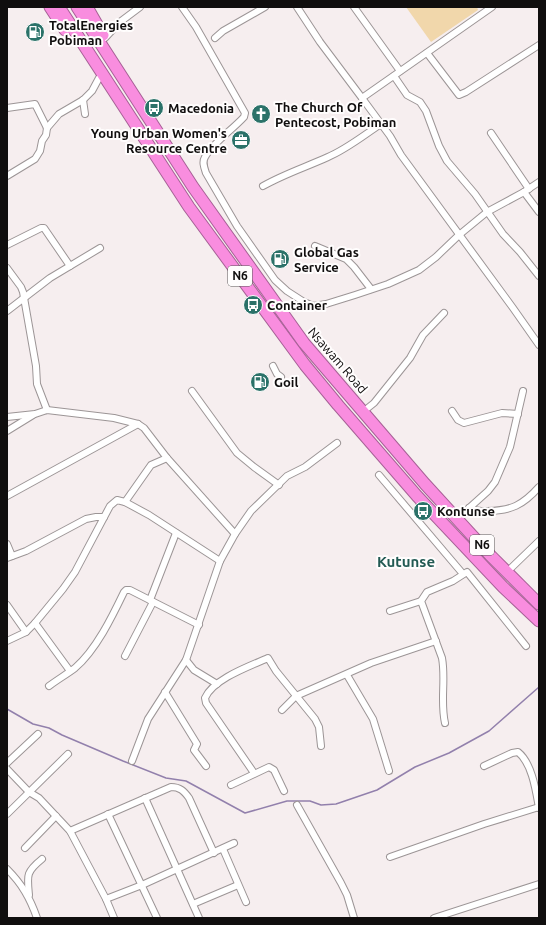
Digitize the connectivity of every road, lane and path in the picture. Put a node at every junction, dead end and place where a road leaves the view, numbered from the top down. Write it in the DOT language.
graph roads {
  1 [pos="50,7"];
  2 [pos="60,7"];
  3 [pos="77,7"];
  4 [pos="87,7"];
  5 [pos="140,7"];
  6 [pos="182,7"];
  7 [pos="265,7"];
  8 [pos="298,7"];
  9 [pos="354,7"];
  10 [pos="492,7"];
  11 [pos="105,38"];
  12 [pos="215,38"];
  13 [pos="539,45"];
  14 [pos="427,53"];
  15 [pos="400,71"];
  16 [pos="394,76"];
  17 [pos="99,78"];
  18 [pos="362,98"];
  19 [pos="83,100"];
  20 [pos="7,108"];
  21 [pos="144,112"];
  22 [pos="85,114"];
  23 [pos="381,124"];
  24 [pos="47,128"];
  25 [pos="142,133"];
  26 [pos="491,133"];
  27 [pos="7,176"];
  28 [pos="539,182"];
  29 [pos="263,186"];
  30 [pos="526,191"];
  31 [pos="487,212"];
  32 [pos="539,212"];
  33 [pos="459,235"];
  34 [pos="7,245"];
  35 [pos="315,246"];
  36 [pos="100,248"];
  37 [pos="70,266"];
  38 [pos="7,268"];
  39 [pos="539,276"];
  40 [pos="275,280"];
  41 [pos="265,289"];
  42 [pos="371,289"];
  43 [pos="24,297"];
  44 [pos="7,311"];
  45 [pos="444,313"];
  46 [pos="539,345"];
  47 [pos="273,366"];
  48 [pos="281,377"];
  49 [pos="192,391"];
  50 [pos="522,391"];
  51 [pos="47,410"];
  52 [pos="452,411"];
  53 [pos="364,412"];
  54 [pos="35,414"];
  55 [pos="518,414"];
  56 [pos="7,417"];
  57 [pos="138,424"];
  58 [pos="7,431"];
  59 [pos="337,443"];
  60 [pos="167,458"];
  61 [pos="379,475"];
  62 [pos="279,485"];
  63 [pos="539,487"];
  64 [pos="7,496"];
  65 [pos="125,502"];
  66 [pos="469,508"];
  67 [pos="104,517"];
  68 [pos="458,518"];
  69 [pos="176,533"];
  70 [pos="236,534"];
  71 [pos="539,540"];
  72 [pos="7,544"];
  73 [pos="10,557"];
  74 [pos="220,561"];
  75 [pos="463,574"];
  76 [pos="510,575"];
  77 [pos="503,587"];
  78 [pos="152,601"];
  79 [pos="421,601"];
  80 [pos="539,604"];
  81 [pos="7,605"];
  82 [pos="390,611"];
  83 [pos="539,621"];
  84 [pos="36,623"];
  85 [pos="199,625"];
  86 [pos="26,632"];
  87 [pos="436,640"];
  88 [pos="7,641"];
  89 [pos="526,646"];
  90 [pos="125,656"];
  91 [pos="186,660"];
  92 [pos="70,671"];
  93 [pos="347,675"];
  94 [pos="217,684"];
  95 [pos="49,686"];
  96 [pos="165,692"];
  97 [pos="296,696"];
  98 [pos="282,710"];
  99 [pos="445,723"];
  100 [pos="38,734"];
  101 [pos="321,746"];
  102 [pos="68,754"];
  103 [pos="132,761"];
  104 [pos="7,763"];
  105 [pos="206,766"];
  106 [pos="484,766"];
  107 [pos="7,769"];
  108 [pos="389,771"];
  109 [pos="254,773"];
  110 [pos="230,784"];
  111 [pos="284,791"];
  112 [pos="29,792"];
  113 [pos="145,798"];
  114 [pos="297,805"];
  115 [pos="539,808"];
  116 [pos="7,814"];
  117 [pos="108,814"];
  118 [pos="56,816"];
  119 [pos="70,830"];
  120 [pos="234,843"];
  121 [pos="25,848"];
  122 [pos="223,849"];
  123 [pos="214,853"];
  124 [pos="390,856"];
  125 [pos="42,859"];
  126 [pos="7,869"];
  127 [pos="177,869"];
  128 [pos="539,884"];
  129 [pos="142,885"];
  130 [pos="238,885"];
  131 [pos="29,898"];
  132 [pos="106,899"];
  133 [pos="246,902"];
  134 [pos="193,904"];
  135 [pos="37,918"];
  136 [pos="114,918"];
  137 [pos="157,918"];
  138 [pos="199,918"];
  139 [pos="354,918"];
  140 [pos="434,918"];
  1 -- 17 [label="highway, Nsawam Road / N6"];
  2 -- 25 [label="highway, Nsawam Road / N6"];
  3 -- 21 [label="highway, Nsawam Road / N6"];
  4 -- 11 [label="highway, Nsawam Road / N6"];
  5 -- 11 [label="street"];
  6 -- 40 [label="street"];
  7 -- 12 [label="street"];
  8 -- 18 [label="street"];
  9 -- 15 [label="street"];
  10 -- 14 [label="street"];
  11 -- 21 [label="highway, Nsawam Road / N6"];
  13 -- 14 [label="street"];
  14 -- 15 [label="street"];
  15 -- 16 [label="street"];
  16 -- 18 [label="street"];
  16 -- 31 [label="street"];
  17 -- 19 [label="street"];
  17 -- 25 [label="highway, Nsawam Road / N6"];
  18 -- 23 [label="street"];
  19 -- 22 [label="street"];
  19 -- 24 [label="street"];
  20 -- 24 [label="street"];
  21 -- 41 [label="highway, Nsawam Road / N6"];
  23 -- 29 [label="street"];
  23 -- 33 [label="street"];
  24 -- 27 [label="street"];
  25 -- 77 [label="highway, Nsawam Road / N6"];
  26 -- 30 [label="street"];
  28 -- 30 [label="street"];
  30 -- 31 [label="street"];
  30 -- 32 [label="street"];
  31 -- 33 [label="street"];
  31 -- 39 [label="street"];
  33 -- 42 [label="street"];
  33 -- 46 [label="street"];
  34 -- 37 [label="street"];
  35 -- 42 [label="street"];
  36 -- 37 [label="street"];
  37 -- 43 [label="street"];
  38 -- 43 [label="street"];
  40 -- 41 [label="street"];
  40 -- 42 [label="street"];
  41 -- 53 [label="highway, Nsawam Road / N6"];
  43 -- 44 [label="street"];
  43 -- 51 [label="street"];
  45 -- 53 [label="street"];
  47 -- 48 [label="street"];
  49 -- 62 [label="street"];
  50 -- 55 [label="street"];
  51 -- 54 [label="street"];
  51 -- 57 [label="street"];
  52 -- 55 [label="street"];
  53 -- 68 [label="highway, Nsawam Road / N6"];
  54 -- 56 [label="street"];
  54 -- 58 [label="street"];
  55 -- 66 [label="street"];
  57 -- 60 [label="street"];
  57 -- 64 [label="street"];
  59 -- 62 [label="street"];
  60 -- 65 [label="street"];
  60 -- 70 [label="street"];
  61 -- 75 [label="street"];
  62 -- 70 [label="street"];
  63 -- 66 [label="street"];
  65 -- 67 [label="street"];
  65 -- 69 [label="street"];
  66 -- 68 [label="street"];
  67 -- 73 [label="street"];
  67 -- 84 [label="street"];
  68 -- 76 [label="highway, Nsawam Road / N6"];
  69 -- 74 [label="street"];
  69 -- 78 [label="street"];
  70 -- 74 [label="street"];
  71 -- 76 [label="street"];
  72 -- 73 [label="street"];
  74 -- 85 [label="street"];
  75 -- 79 [label="street"];
  75 -- 89 [label="street"];
  76 -- 77 [label="highway"];
  76 -- 80 [label="highway, Nsawam Road / N6"];
  77 -- 83 [label="highway, Nsawam Road / N6"];
  78 -- 85 [label="street"];
  78 -- 90 [label="street"];
  78 -- 92 [label="street"];
  79 -- 82 [label="street"];
  79 -- 87 [label="street"];
  81 -- 86 [label="street"];
  84 -- 86 [label="street"];
  84 -- 92 [label="street"];
  85 -- 91 [label="street"];
  86 -- 88 [label="street"];
  87 -- 93 [label="street"];
  87 -- 99 [label="street"];
  91 -- 94 [label="street"];
  91 -- 96 [label="street"];
  92 -- 95 [label="street"];
  93 -- 97 [label="street"];
  93 -- 108 [label="street"];
  94 -- 97 [label="street"];
  94 -- 109 [label="street"];
  96 -- 103 [label="street"];
  96 -- 105 [label="street"];
  97 -- 98 [label="street"];
  97 -- 101 [label="street"];
  100 -- 104 [label="street"];
  102 -- 112 [label="street"];
  106 -- 115 [label="street"];
  107 -- 112 [label="street"];
  109 -- 110 [label="street"];
  109 -- 111 [label="street"];
  112 -- 116 [label="street"];
  112 -- 118 [label="street"];
  113 -- 117 [label="street"];
  113 -- 123 [label="street"];
  113 -- 127 [label="street"];
  114 -- 139 [label="street"];
  115 -- 124 [label="street"];
  117 -- 119 [label="street"];
  117 -- 129 [label="street"];
  118 -- 119 [label="street"];
  118 -- 121 [label="street"];
  119 -- 132 [label="street"];
  120 -- 122 [label="street"];
  122 -- 123 [label="street"];
  122 -- 130 [label="street"];
  123 -- 127 [label="street"];
  125 -- 131 [label="street"];
  126 -- 131 [label="street"];
  127 -- 129 [label="street"];
  127 -- 134 [label="street"];
  128 -- 140 [label="street"];
  129 -- 132 [label="street"];
  129 -- 137 [label="street"];
  130 -- 133 [label="street"];
  130 -- 134 [label="street"];
  131 -- 135 [label="street"];
  132 -- 136 [label="street"];
  134 -- 138 [label="street"];
}
